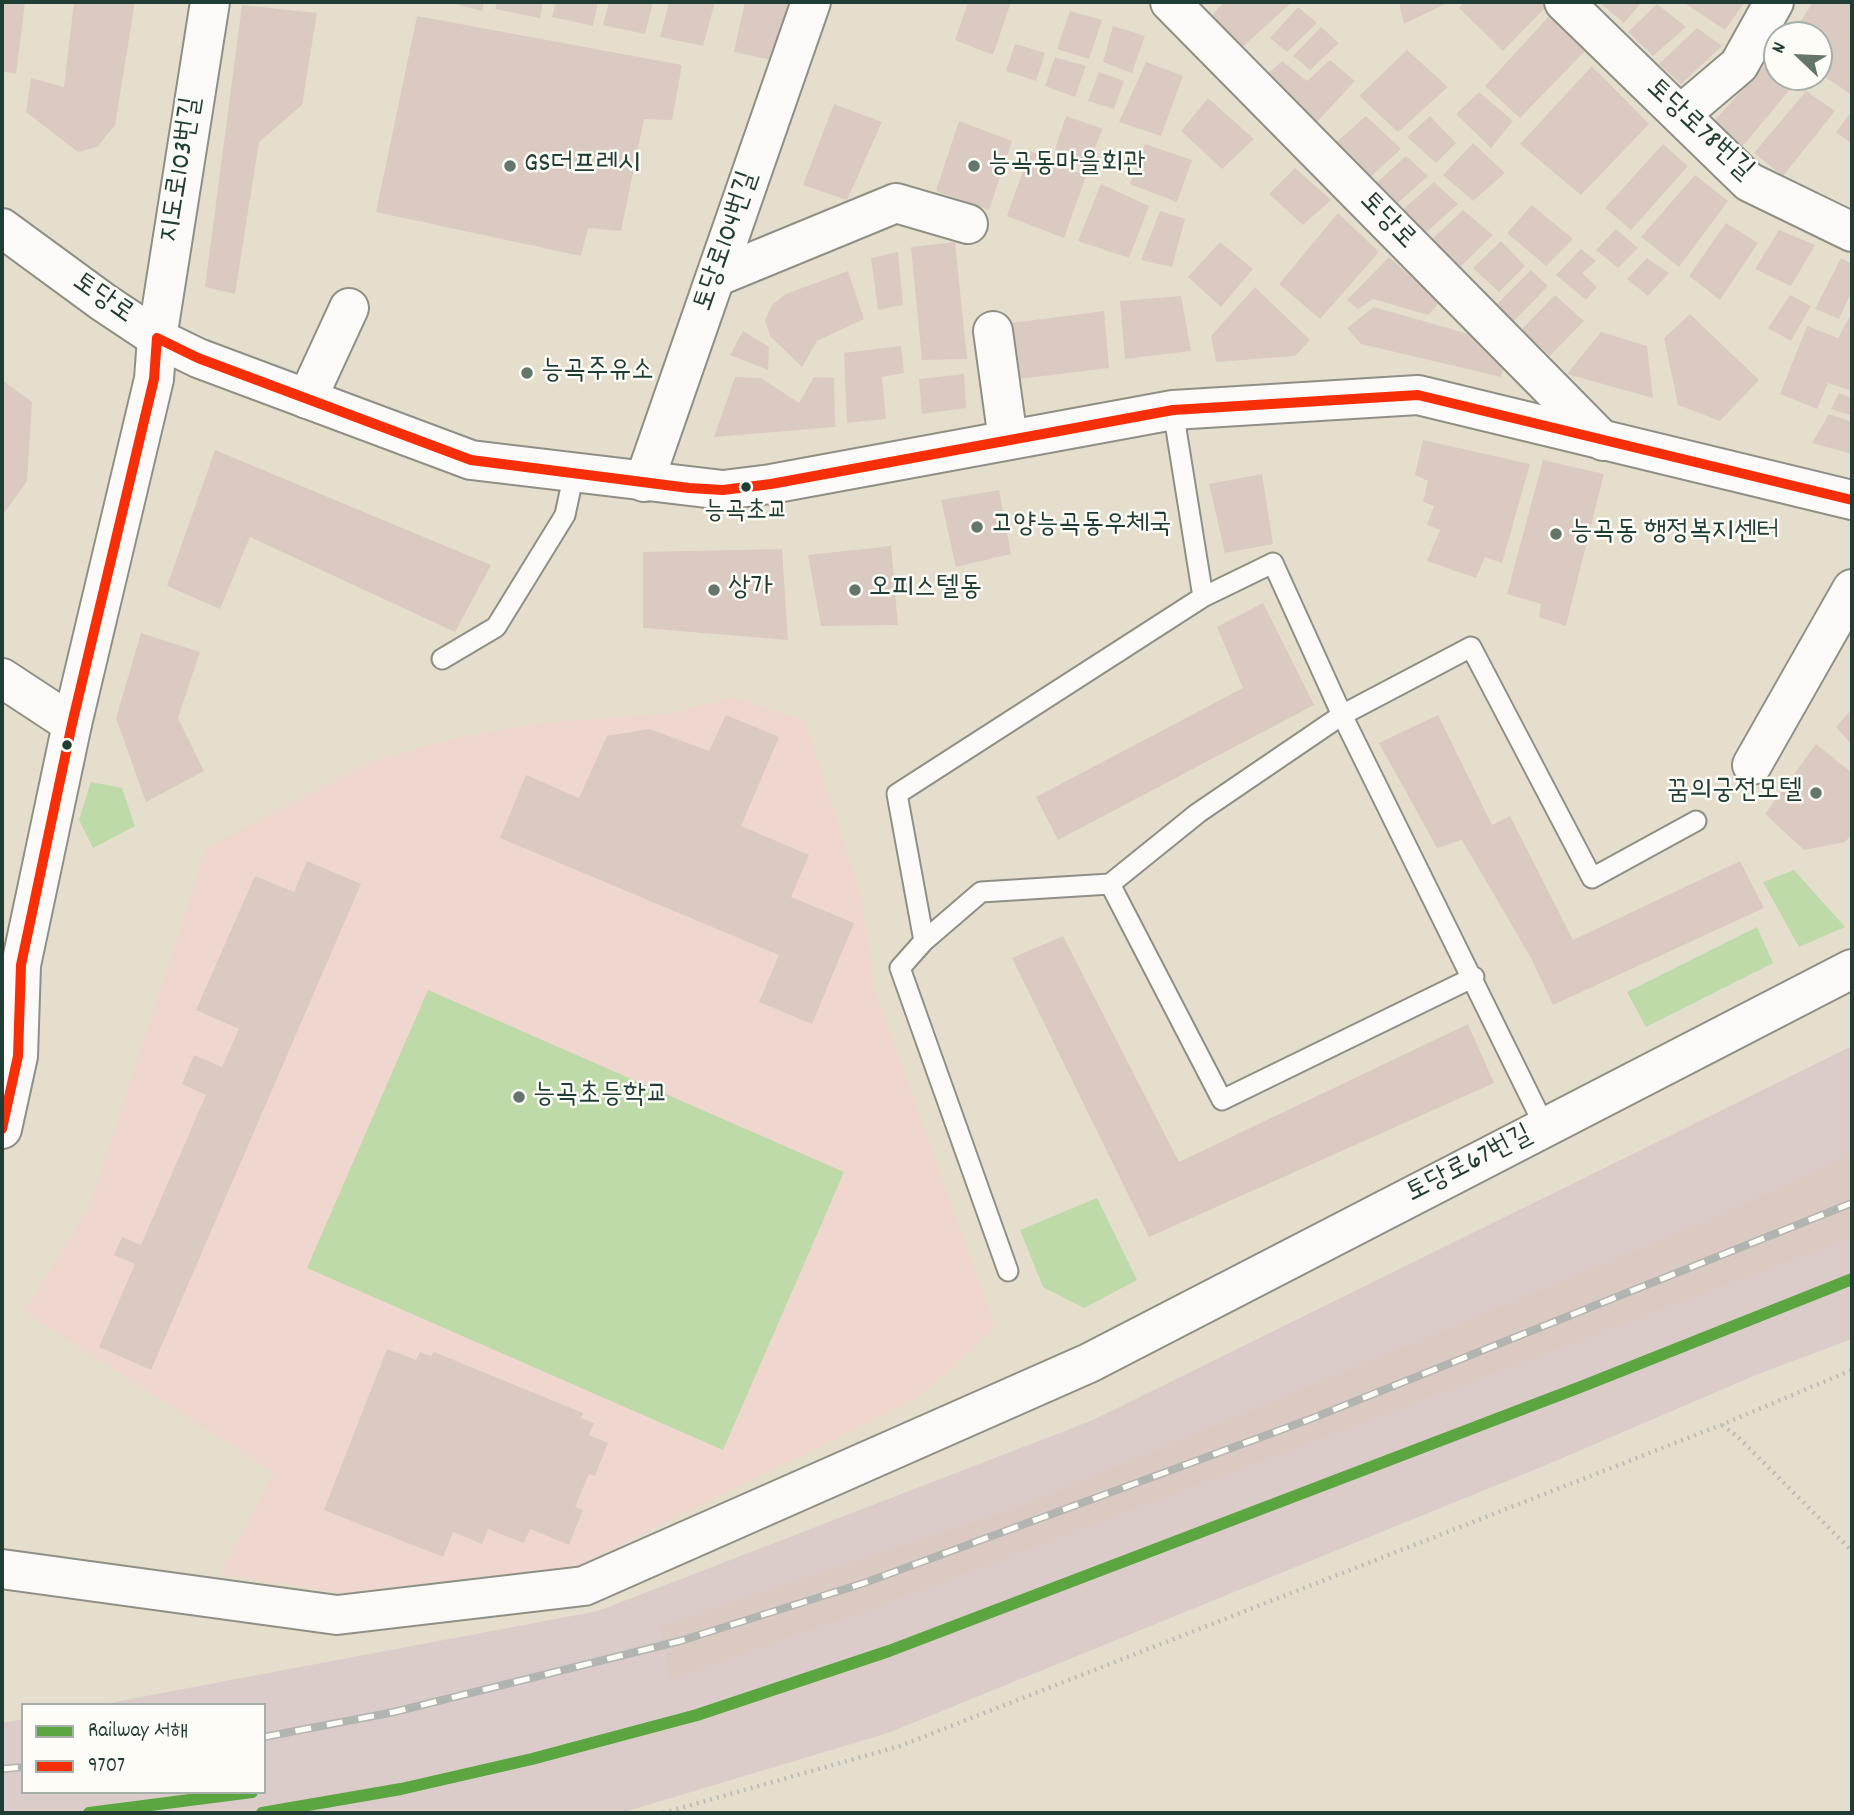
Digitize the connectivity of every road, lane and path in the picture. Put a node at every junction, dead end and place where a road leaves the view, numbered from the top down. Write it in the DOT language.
graph roads {
  1 [pos="210,2"];
  2 [pos="811,2"];
  3 [pos="1170,2"];
  4 [pos="1564,2"];
  5 [pos="1774,2"];
  6 [pos="1680,115"];
  7 [pos="968,224"];
  8 [pos="2,228"];
  9 [pos="1852,232"];
  10 [pos="716,277"];
  11 [pos="349,308"];
  12 [pos="993,331"];
  13 [pos="157,338"];
  14 [pos="307,399"];
  15 [pos="1172,410"];
  16 [pos="1007,440"];
  17 [pos="1604,441"];
  18 [pos="574,473"];
  19 [pos="645,482"];
  20 [pos="1852,500"];
  21 [pos="1852,589"];
  22 [pos="1203,597"];
  23 [pos="442,659"];
  24 [pos="2,678"];
  25 [pos="1342,715"];
  26 [pos="72,724"];
  27 [pos="1752,765"];
  28 [pos="1696,821"];
  29 [pos="1110,884"];
  30 [pos="924,941"];
  31 [pos="21,965"];
  32 [pos="1852,969"];
  33 [pos="1474,977"];
  34 [pos="2,1001"];
  35 [pos="1545,1127"];
  36 [pos="2,1129"];
  37 [pos="1008,1271"];
  38 [pos="1852,1370"];
  39 [pos="1721,1425"];
  40 [pos="1852,1551"];
  41 [pos="2,1569"];
  42 [pos="663,1813"];
  1 -- 13 [label="street, 지도로103번길"];
  2 -- 10 [label="street, 토당로104번길"];
  3 -- 17 [label="street, 토당로"];
  4 -- 6 [label="street, 토당로78번길"];
  5 -- 6 [label="street"];
  6 -- 9 [label="street, 토당로78번길"];
  7 -- 10 [label="street"];
  8 -- 13 [label="street, 토당로"];
  10 -- 19 [label="street, 토당로104번길"];
  11 -- 14 [label="street"];
  12 -- 16 [label="street"];
  13 -- 14 [label="street, 토당로"];
  13 -- 26 [label="street, 지도로103번길"];
  14 -- 18 [label="street, 토당로"];
  15 -- 16 [label="street, 토당로"];
  15 -- 17 [label="street, 토당로"];
  15 -- 22 [label="lane"];
  16 -- 19 [label="street, 토당로"];
  17 -- 20 [label="street, 토당로"];
  18 -- 19 [label="street, 토당로"];
  18 -- 23 [label="lane"];
  21 -- 27 [label="street"];
  22 -- 25 [label="lane"];
  22 -- 30 [label="lane"];
  24 -- 26 [label="street"];
  25 -- 28 [label="lane"];
  25 -- 29 [label="lane"];
  25 -- 33 [label="lane"];
  26 -- 31 [label="street, 지도로103번길"];
  29 -- 30 [label="lane"];
  29 -- 33 [label="lane"];
  30 -- 37 [label="lane"];
  31 -- 34 [label="street"];
  31 -- 36 [label="street"];
  32 -- 35 [label="street, 토당로67번길"];
  33 -- 35 [label="lane"];
  35 -- 41 [label="street, 토당로67번길"];
  38 -- 39 [label="path"];
  39 -- 40 [label="path"];
  39 -- 42 [label="path"];
}
